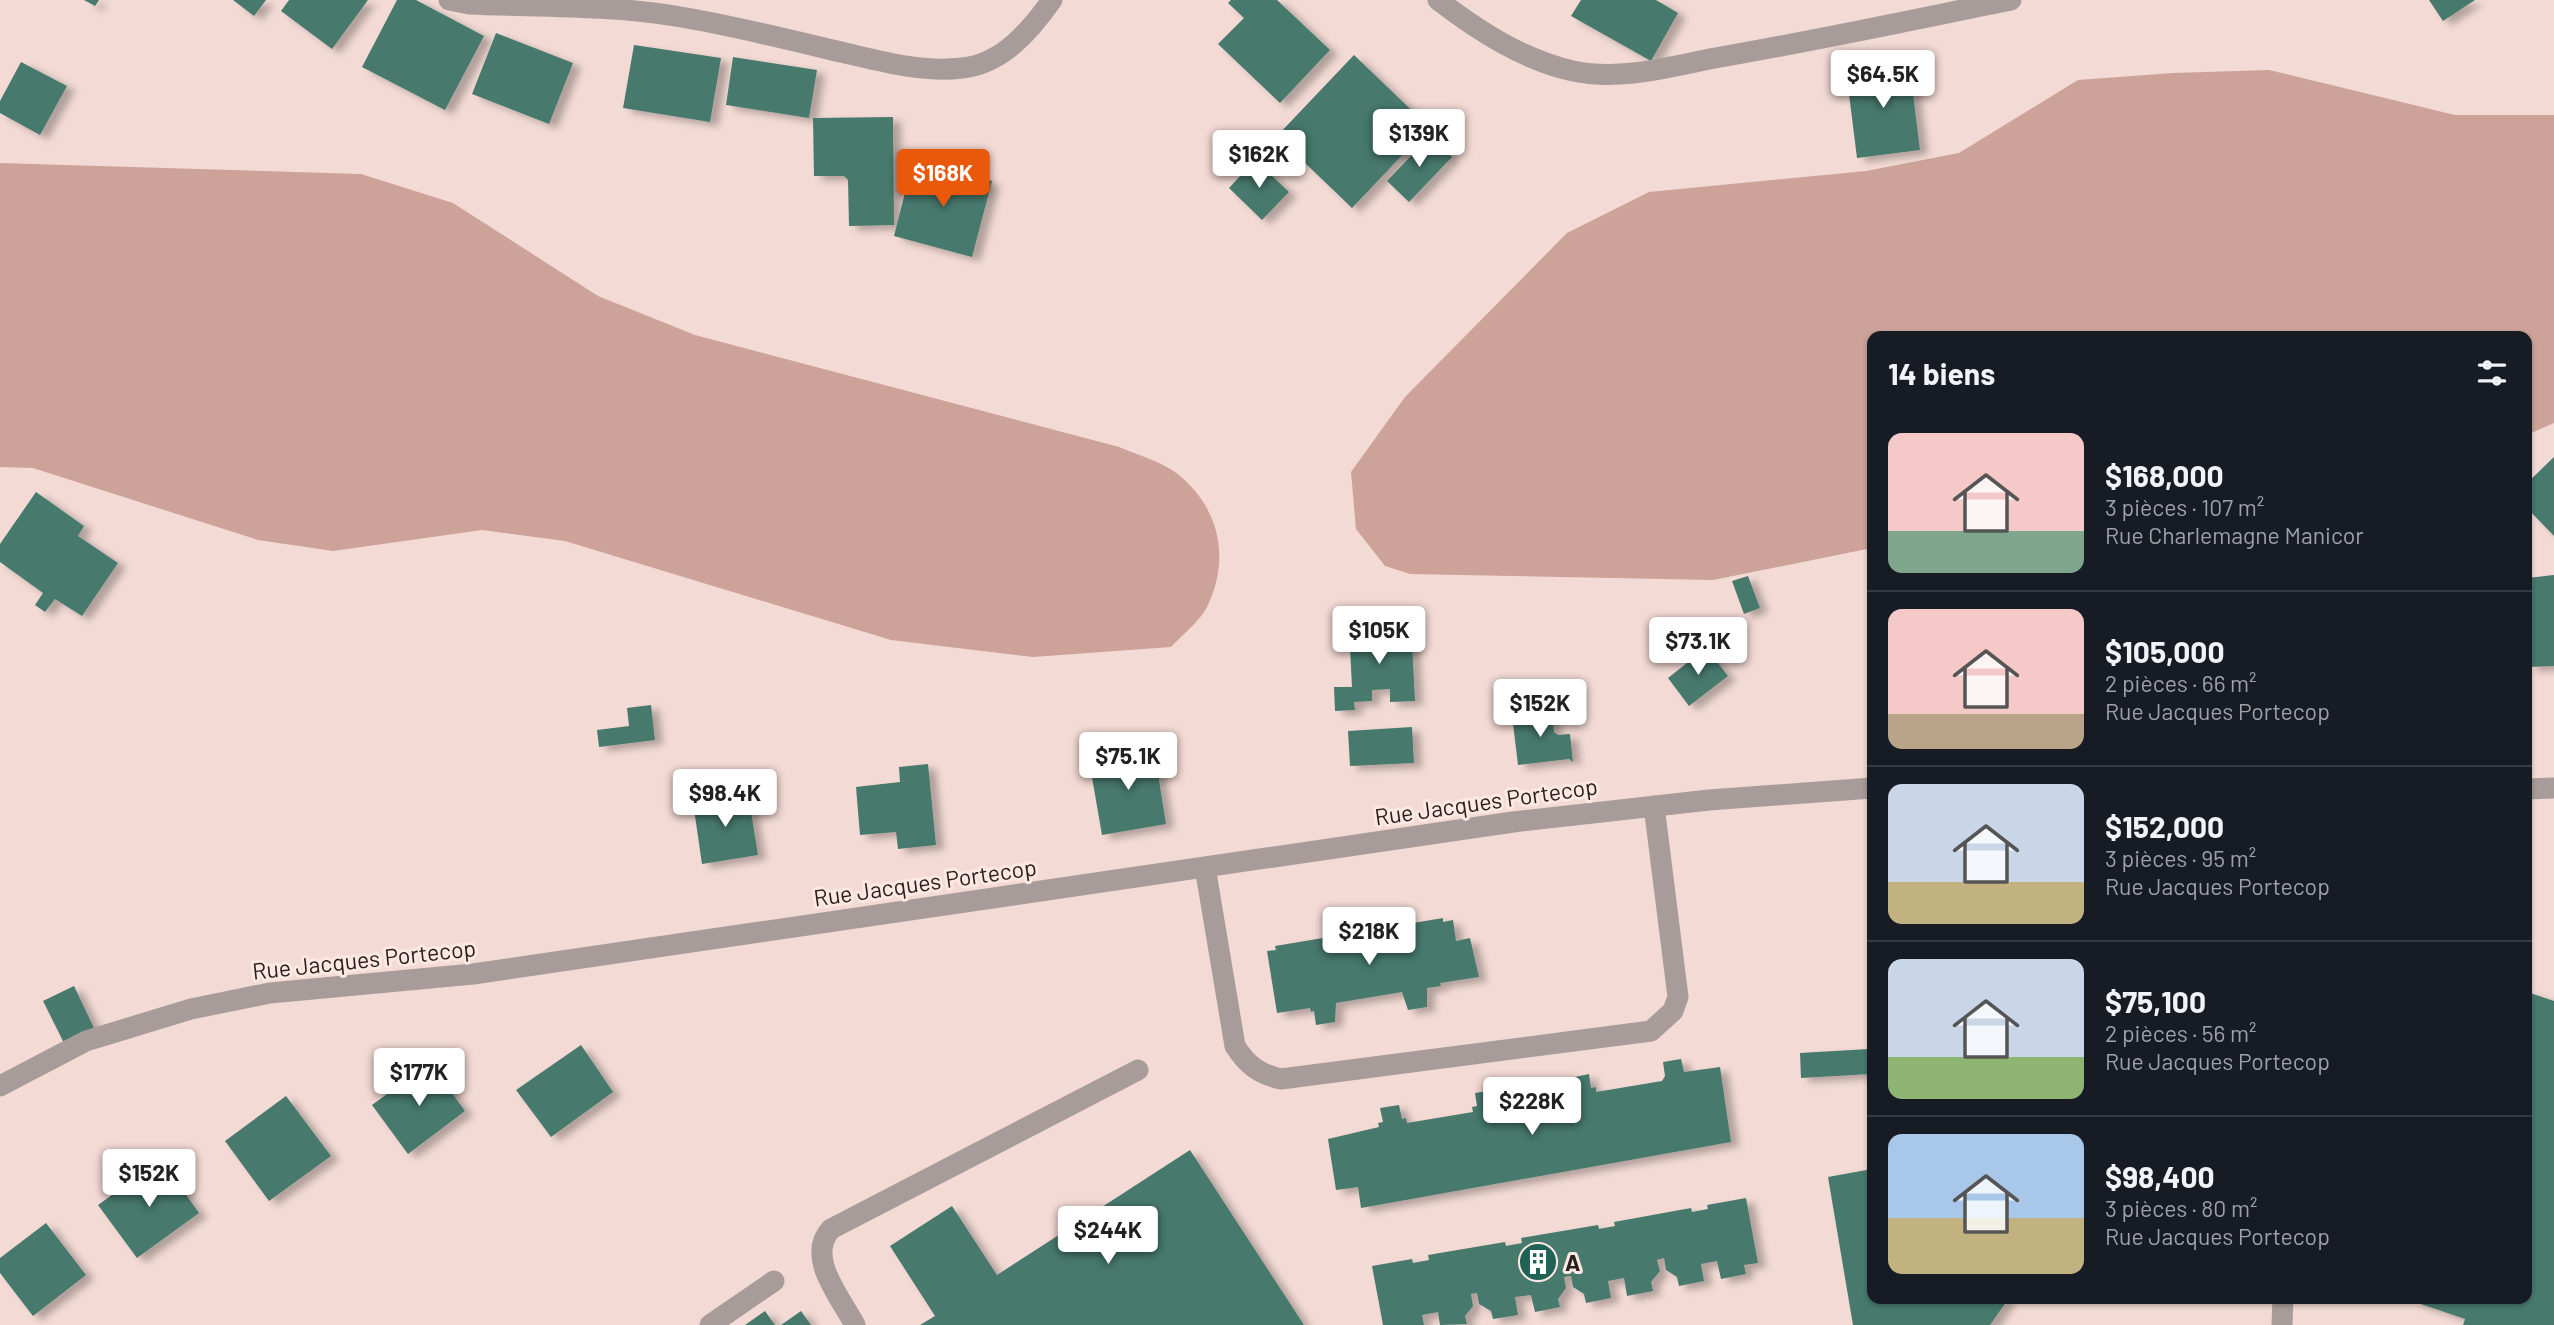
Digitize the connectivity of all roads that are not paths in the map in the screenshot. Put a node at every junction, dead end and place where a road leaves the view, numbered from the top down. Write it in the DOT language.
graph roads {
  1 [pos="449,0"];
  2 [pos="1052,0"];
  3 [pos="1438,0"];
  4 [pos="2011,0"];
  5 [pos="1867,788"];
  6 [pos="2554,788"];
  7 [pos="2532,789"];
  8 [pos="1654,806"];
  9 [pos="1205,867"];
  10 [pos="1138,1070"];
  11 [pos="0,1086"];
  12 [pos="774,1280"];
  13 [pos="2283,1304"];
  14 [pos="710,1325"];
  15 [pos="855,1325"];
  16 [pos="2282,1325"];
  1 -- 2 [label="street"];
  3 -- 4 [label="street"];
  5 -- 8 [label="street, Rue Jacques Portecop"];
  6 -- 7 [label="street"];
  8 -- 9 [label="street, Rue Jacques Portecop"];
  8 -- 9 [label="street"];
  9 -- 11 [label="street, Rue Jacques Portecop"];
  10 -- 15 [label="street"];
  12 -- 14 [label="street"];
  13 -- 16 [label="street"];
}
